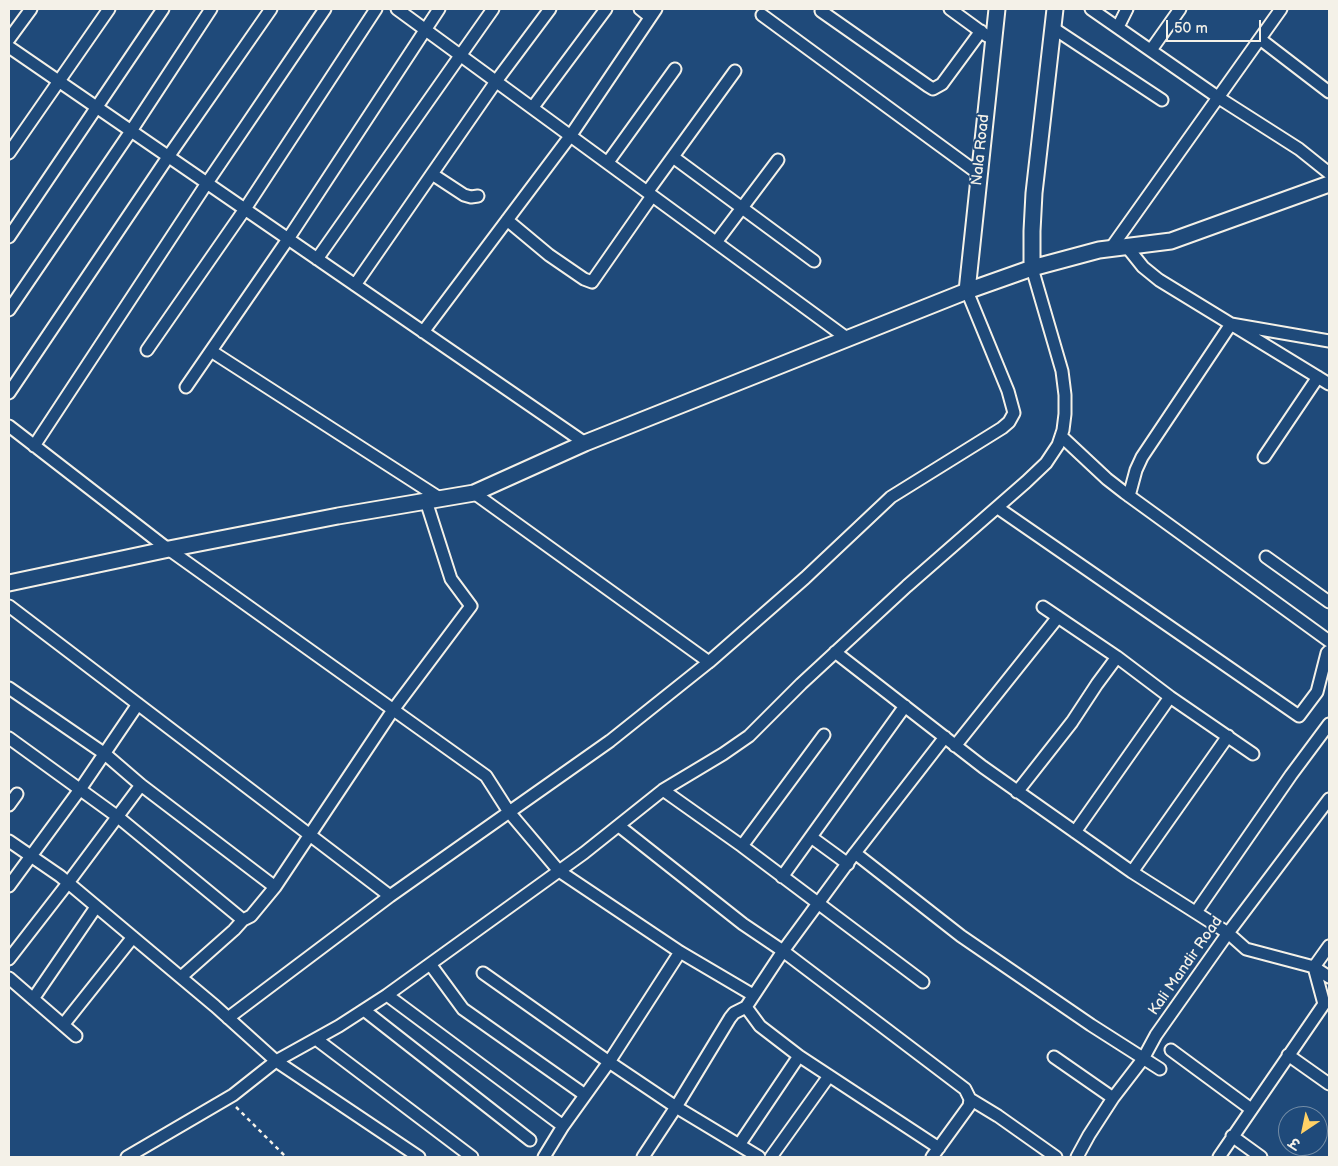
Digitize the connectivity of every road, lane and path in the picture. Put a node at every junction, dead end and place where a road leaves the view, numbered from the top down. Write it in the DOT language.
graph roads {
  1 [pos="31,9"];
  2 [pos="109,9"];
  3 [pos="163,9"];
  4 [pos="211,9"];
  5 [pos="271,9"];
  6 [pos="325,9"];
  7 [pos="376,9"];
  8 [pos="397,9"];
  9 [pos="439,9"];
  10 [pos="493,9"];
  11 [pos="550,9"];
  12 [pos="606,9"];
  13 [pos="640,9"];
  14 [pos="950,9"];
  15 [pos="997,9"];
  16 [pos="1055,9"];
  17 [pos="1091,9"];
  18 [pos="1126,9"];
  19 [pos="1180,9"];
  20 [pos="1281,9"];
  21 [pos="821,11"];
  22 [pos="653,13"];
  23 [pos="762,15"];
  24 [pos="1118,27"];
  25 [pos="425,28"];
  26 [pos="1053,28"];
  27 [pos="987,36"];
  28 [pos="9,39"];
  29 [pos="1260,39"];
  30 [pos="9,47"];
  31 [pos="1151,50"];
  32 [pos="461,54"];
  33 [pos="675,69"];
  34 [pos="735,71"];
  35 [pos="497,80"];
  36 [pos="59,82"];
  37 [pos="1329,92"];
  38 [pos="1219,98"];
  39 [pos="1162,100"];
  40 [pos="96,107"];
  41 [pos="534,107"];
  42 [pos="131,131"];
  43 [pos="571,135"];
  44 [pos="9,153"];
  45 [pos="673,156"];
  46 [pos="168,157"];
  47 [pos="778,160"];
  48 [pos="608,162"];
  49 [pos="1329,173"];
  50 [pos="432,174"];
  51 [pos="979,174"];
  52 [pos="207,183"];
  53 [pos="1329,184"];
  54 [pos="648,191"];
  55 [pos="478,196"];
  56 [pos="743,207"];
  57 [pos="245,210"];
  58 [pos="507,220"];
  59 [pos="9,237"];
  60 [pos="288,239"];
  61 [pos="717,242"];
  62 [pos="1127,247"];
  63 [pos="1112,248"];
  64 [pos="317,259"];
  65 [pos="814,261"];
  66 [pos="1029,269"];
  67 [pos="355,285"];
  68 [pos="972,289"];
  69 [pos="9,310"];
  70 [pos="1231,324"];
  71 [pos="423,332"];
  72 [pos="848,339"];
  73 [pos="1329,341"];
  74 [pos="147,350"];
  75 [pos="210,351"];
  76 [pos="1318,377"];
  77 [pos="1329,384"];
  78 [pos="186,387"];
  79 [pos="9,392"];
  80 [pos="9,426"];
  81 [pos="1061,436"];
  82 [pos="585,443"];
  83 [pos="34,446"];
  84 [pos="1264,457"];
  85 [pos="474,493"];
  86 [pos="1129,496"];
  87 [pos="434,500"];
  88 [pos="998,508"];
  89 [pos="168,549"];
  90 [pos="1266,557"];
  91 [pos="9,583"];
  92 [pos="1329,602"];
  93 [pos="9,606"];
  94 [pos="1043,607"];
  95 [pos="1058,618"];
  96 [pos="1329,641"];
  97 [pos="1329,651"];
  98 [pos="835,652"];
  99 [pos="1117,657"];
  100 [pos="709,662"];
  101 [pos="9,688"];
  102 [pos="1170,697"];
  103 [pos="138,704"];
  104 [pos="905,706"];
  105 [pos="394,710"];
  106 [pos="1329,724"];
  107 [pos="824,735"];
  108 [pos="1228,736"];
  109 [pos="945,737"];
  110 [pos="9,738"];
  111 [pos="955,746"];
  112 [pos="105,754"];
  113 [pos="1253,754"];
  114 [pos="141,785"];
  115 [pos="81,788"];
  116 [pos="663,790"];
  117 [pos="1018,792"];
  118 [pos="17,794"];
  119 [pos="1329,799"];
  120 [pos="9,805"];
  121 [pos="509,812"];
  122 [pos="118,817"];
  123 [pos="619,826"];
  124 [pos="1075,832"];
  125 [pos="310,834"];
  126 [pos="811,837"];
  127 [pos="9,841"];
  128 [pos="742,846"];
  129 [pos="855,854"];
  130 [pos="31,856"];
  131 [pos="848,864"];
  132 [pos="559,871"];
  133 [pos="1132,872"];
  134 [pos="782,876"];
  135 [pos="68,883"];
  136 [pos="9,886"];
  137 [pos="275,887"];
  138 [pos="390,896"];
  139 [pos="818,904"];
  140 [pos="96,907"];
  141 [pos="1196,912"];
  142 [pos="243,920"];
  143 [pos="1228,933"];
  144 [pos="133,937"];
  145 [pos="1329,946"];
  146 [pos="783,951"];
  147 [pos="680,952"];
  148 [pos="9,958"];
  149 [pos="430,964"];
  150 [pos="1314,967"];
  151 [pos="483,972"];
  152 [pos="181,977"];
  153 [pos="1329,977"];
  154 [pos="9,978"];
  155 [pos="923,982"];
  156 [pos="387,995"];
  157 [pos="753,995"];
  158 [pos="33,999"];
  159 [pos="746,1007"];
  160 [pos="364,1010"];
  161 [pos="228,1018"];
  162 [pos="63,1025"];
  163 [pos="76,1036"];
  164 [pos="316,1039"];
  165 [pos="1171,1050"];
  166 [pos="1288,1055"];
  167 [pos="799,1056"];
  168 [pos="1054,1057"];
  169 [pos="1143,1059"];
  170 [pos="276,1061"];
  171 [pos="609,1062"];
  172 [pos="1160,1069"];
  173 [pos="829,1076"];
  174 [pos="1329,1084"];
  175 [pos="585,1095"];
  176 [pos="227,1098"];
  177 [pos="970,1098"];
  178 [pos="1114,1098"];
  179 [pos="676,1107"];
  180 [pos="1251,1109"];
  181 [pos="563,1126"];
  182 [pos="1232,1136"];
  183 [pos="530,1140"];
  184 [pos="739,1145"];
  185 [pos="935,1152"];
  186 [pos="127,1157"];
  187 [pos="286,1157"];
  188 [pos="419,1157"];
  189 [pos="472,1157"];
  190 [pos="544,1157"];
  191 [pos="643,1157"];
  192 [pos="760,1157"];
  193 [pos="771,1157"];
  194 [pos="1056,1157"];
  195 [pos="1077,1157"];
  196 [pos="1219,1157"];
  197 [pos="1261,1157"];
  1 -- 28 [label="street"];
  2 -- 36 [label="street"];
  3 -- 40 [label="street"];
  4 -- 42 [label="street"];
  5 -- 46 [label="street"];
  6 -- 52 [label="street"];
  7 -- 57 [label="street"];
  8 -- 25 [label="street"];
  9 -- 25 [label="street"];
  10 -- 32 [label="street"];
  11 -- 35 [label="street"];
  12 -- 41 [label="street"];
  13 -- 22 [label="street"];
  14 -- 27 [label="street"];
  15 -- 27 [label="street, Nala Road"];
  16 -- 26 [label="street"];
  17 -- 24 [label="street"];
  18 -- 24 [label="street"];
  19 -- 31 [label="street"];
  20 -- 29 [label="street"];
  21 -- 27 [label="street"];
  22 -- 43 [label="street"];
  23 -- 51 [label="street"];
  24 -- 31 [label="street"];
  25 -- 32 [label="street"];
  25 -- 60 [label="street"];
  26 -- 39 [label="street"];
  26 -- 66 [label="street"];
  27 -- 51 [label="street, Nala Road"];
  29 -- 37 [label="street"];
  29 -- 38 [label="street"];
  30 -- 36 [label="street"];
  31 -- 38 [label="street"];
  32 -- 35 [label="street"];
  32 -- 64 [label="street"];
  33 -- 48 [label="street"];
  34 -- 45 [label="street"];
  35 -- 41 [label="street"];
  35 -- 50 [label="street"];
  36 -- 40 [label="street"];
  36 -- 44 [label="street"];
  38 -- 49 [label="street"];
  38 -- 63 [label="street"];
  40 -- 42 [label="street"];
  40 -- 59 [label="street"];
  41 -- 43 [label="street"];
  42 -- 46 [label="street"];
  42 -- 69 [label="street"];
  43 -- 48 [label="street"];
  43 -- 58 [label="street"];
  45 -- 54 [label="street"];
  45 -- 56 [label="street"];
  46 -- 52 [label="street"];
  46 -- 79 [label="street"];
  47 -- 56 [label="street"];
  48 -- 54 [label="street"];
  50 -- 55 [label="street"];
  50 -- 67 [label="street"];
  51 -- 68 [label="street, Nala Road"];
  52 -- 57 [label="street"];
  52 -- 83 [label="street"];
  53 -- 62 [label="street"];
  54 -- 58 [label="street"];
  54 -- 61 [label="street"];
  56 -- 61 [label="street"];
  56 -- 65 [label="street"];
  57 -- 60 [label="street"];
  57 -- 74 [label="street"];
  58 -- 71 [label="street"];
  60 -- 64 [label="street"];
  60 -- 75 [label="street"];
  61 -- 72 [label="street"];
  62 -- 63 [label="street"];
  62 -- 70 [label="street"];
  63 -- 66 [label="street"];
  64 -- 67 [label="street"];
  66 -- 68 [label="street"];
  66 -- 81 [label="street"];
  67 -- 71 [label="street"];
  68 -- 72 [label="street"];
  68 -- 100 [label="street"];
  70 -- 73 [label="street"];
  70 -- 76 [label="street"];
  70 -- 86 [label="street"];
  71 -- 82 [label="street"];
  72 -- 82 [label="street"];
  75 -- 78 [label="street"];
  75 -- 87 [label="street"];
  76 -- 77 [label="street"];
  76 -- 84 [label="street"];
  80 -- 83 [label="street"];
  81 -- 86 [label="street"];
  81 -- 88 [label="street"];
  82 -- 85 [label="street"];
  83 -- 89 [label="street"];
  85 -- 87 [label="street"];
  85 -- 100 [label="street"];
  86 -- 96 [label="street"];
  87 -- 89 [label="street"];
  87 -- 105 [label="street"];
  88 -- 97 [label="street"];
  88 -- 98 [label="street"];
  89 -- 91 [label="street"];
  89 -- 105 [label="street"];
  90 -- 92 [label="street"];
  93 -- 103 [label="street"];
  94 -- 95 [label="street"];
  95 -- 99 [label="street"];
  95 -- 111 [label="street"];
  98 -- 104 [label="street"];
  98 -- 116 [label="street"];
  99 -- 102 [label="street"];
  99 -- 117 [label="street"];
  100 -- 121 [label="street"];
  101 -- 112 [label="street"];
  102 -- 108 [label="street"];
  102 -- 124 [label="street"];
  103 -- 112 [label="street"];
  103 -- 125 [label="street"];
  104 -- 109 [label="street"];
  104 -- 126 [label="street"];
  105 -- 121 [label="street"];
  105 -- 125 [label="street"];
  106 -- 141 [label="street"];
  107 -- 128 [label="street"];
  108 -- 113 [label="street"];
  108 -- 133 [label="street"];
  109 -- 111 [label="street"];
  109 -- 129 [label="street"];
  110 -- 115 [label="street"];
  111 -- 117 [label="street"];
  112 -- 114 [label="street"];
  112 -- 115 [label="street"];
  114 -- 122 [label="street"];
  114 -- 137 [label="street"];
  115 -- 122 [label="street"];
  115 -- 130 [label="street"];
  116 -- 123 [label="street"];
  116 -- 128 [label="street"];
  117 -- 124 [label="street"];
  118 -- 120 [label="street"];
  119 -- 143 [label="street, Kali Mandir Road"];
  121 -- 132 [label="street"];
  121 -- 138 [label="street"];
  122 -- 135 [label="street"];
  122 -- 142 [label="street"];
  123 -- 132 [label="street"];
  123 -- 146 [label="street"];
  124 -- 133 [label="street"];
  125 -- 137 [label="street"];
  125 -- 138 [label="street"];
  126 -- 131 [label="street"];
  126 -- 134 [label="street"];
  127 -- 130 [label="street"];
  128 -- 134 [label="street"];
  129 -- 131 [label="street"];
  129 -- 169 [label="street"];
  130 -- 135 [label="street"];
  130 -- 136 [label="street"];
  131 -- 139 [label="street"];
  132 -- 147 [label="street"];
  132 -- 149 [label="street"];
  133 -- 141 [label="street"];
  134 -- 139 [label="street"];
  135 -- 140 [label="street"];
  135 -- 148 [label="street"];
  137 -- 142 [label="street"];
  138 -- 161 [label="street"];
  139 -- 146 [label="street"];
  139 -- 155 [label="street"];
  140 -- 144 [label="street"];
  140 -- 158 [label="street"];
  141 -- 143 [label="street"];
  142 -- 152 [label="street"];
  143 -- 150 [label="street"];
  143 -- 169 [label="street, Kali Mandir Road"];
  144 -- 152 [label="street"];
  144 -- 162 [label="street"];
  145 -- 150 [label="street"];
  146 -- 157 [label="street"];
  146 -- 177 [label="street"];
  147 -- 157 [label="street"];
  147 -- 171 [label="street"];
  149 -- 156 [label="street"];
  149 -- 175 [label="street"];
  150 -- 153 [label="street"];
  150 -- 166 [label="street"];
  151 -- 171 [label="street"];
  152 -- 161 [label="street"];
  154 -- 158 [label="street"];
  156 -- 160 [label="street"];
  156 -- 181 [label="street"];
  157 -- 159 [label="street"];
  158 -- 162 [label="street"];
  159 -- 167 [label="street"];
  159 -- 179 [label="street"];
  160 -- 164 [label="street"];
  160 -- 183 [label="street"];
  161 -- 170 [label="street"];
  162 -- 163 [label="street"];
  164 -- 170 [label="street"];
  164 -- 189 [label="street"];
  165 -- 180 [label="street"];
  166 -- 174 [label="street"];
  166 -- 180 [label="street"];
  167 -- 173 [label="street"];
  167 -- 184 [label="street"];
  168 -- 178 [label="street"];
  169 -- 172 [label="street"];
  169 -- 178 [label="street, Kali Mandir Road"];
  170 -- 176 [label="street"];
  170 -- 188 [label="street"];
  171 -- 175 [label="street"];
  171 -- 179 [label="street"];
  173 -- 185 [label="street"];
  173 -- 193 [label="street"];
  175 -- 181 [label="street"];
  176 -- 186 [label="street"];
  176 -- 187 [label="path"];
  177 -- 185 [label="street"];
  177 -- 194 [label="street"];
  178 -- 195 [label="street, Kali Mandir Road"];
  179 -- 184 [label="street"];
  179 -- 191 [label="street"];
  180 -- 182 [label="street"];
  181 -- 190 [label="street"];
  182 -- 196 [label="street"];
  182 -- 197 [label="street"];
  184 -- 192 [label="street"];
}
